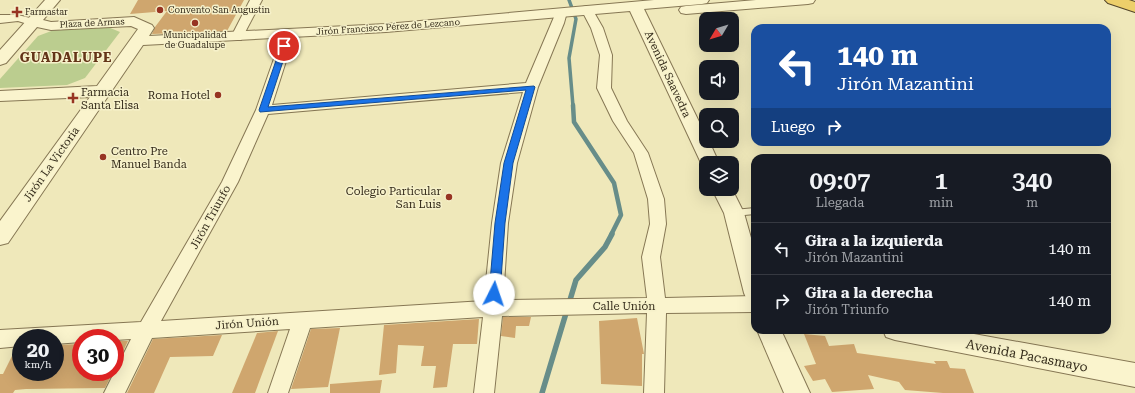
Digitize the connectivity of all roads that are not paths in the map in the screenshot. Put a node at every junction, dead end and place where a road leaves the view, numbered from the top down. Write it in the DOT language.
graph roads {
  1 [pos="53,0"];
  2 [pos="256,0"];
  3 [pos="702,0"];
  4 [pos="808,0"];
  5 [pos="1113,0"];
  6 [pos="1135,7"];
  7 [pos="580,9"];
  8 [pos="638,10"];
  9 [pos="0,19"];
  10 [pos="34,22"];
  11 [pos="289,34"];
  12 [pos="237,37"];
  13 [pos="138,40"];
  14 [pos="0,60"];
  15 [pos="531,87"];
  16 [pos="103,91"];
  17 [pos="0,96"];
  18 [pos="263,110"];
  19 [pos="707,156"];
  20 [pos="726,196"];
  21 [pos="751,211"];
  22 [pos="734,213"];
  23 [pos="0,237"];
  24 [pos="751,278"];
  25 [pos="751,304"];
  26 [pos="657,305"];
  27 [pos="493,308"];
  28 [pos="303,320"];
  29 [pos="146,330"];
  30 [pos="771,334"];
  31 [pos="916,334"];
  32 [pos="0,339"];
  33 [pos="1135,375"];
  34 [pos="114,393"];
  35 [pos="278,393"];
  36 [pos="484,393"];
  37 [pos="654,393"];
  38 [pos="797,393"];
  1 -- 10 [label="street"];
  2 -- 12 [label="street"];
  3 -- 8 [label="street"];
  4 -- 8 [label="street"];
  5 -- 6 [label="highway"];
  7 -- 8 [label="street, Jirón Francisco Pérez de Lezcano"];
  7 -- 11 [label="street, Jirón Francisco Pérez de Lezcano"];
  7 -- 15 [label="street"];
  7 -- 26 [label="street"];
  8 -- 19 [label="street, Avenida Saavedra"];
  9 -- 10 [label="street"];
  10 -- 13 [label="street, Plaza de Armas"];
  10 -- 14 [label="street"];
  11 -- 12 [label="street, Jirón Francisco Pérez de Lezcano"];
  11 -- 18 [label="street, Jirón Triunfo"];
  12 -- 13 [label="street, Jirón Francisco Pérez de Lezcano"];
  13 -- 16 [label="street, Plaza de Armas"];
  15 -- 18 [label="street"];
  15 -- 27 [label="street"];
  16 -- 17 [label="street"];
  16 -- 23 [label="street, Jirón La Victoria"];
  18 -- 29 [label="street, Jirón Triunfo"];
  20 -- 22 [label="street"];
  21 -- 22 [label="lane"];
  22 -- 24 [label="street"];
  25 -- 26 [label="street, Calle Unión"];
  26 -- 27 [label="street, Calle Unión"];
  26 -- 37 [label="street"];
  27 -- 28 [label="street, Jirón Unión"];
  27 -- 36 [label="street"];
  28 -- 29 [label="street, Jirón Unión"];
  28 -- 35 [label="street"];
  29 -- 32 [label="street, Jirón Unión"];
  29 -- 34 [label="street, Jirón Triunfo"];
  30 -- 38 [label="street"];
  31 -- 33 [label="street, Avenida Pacasmayo"];
}
